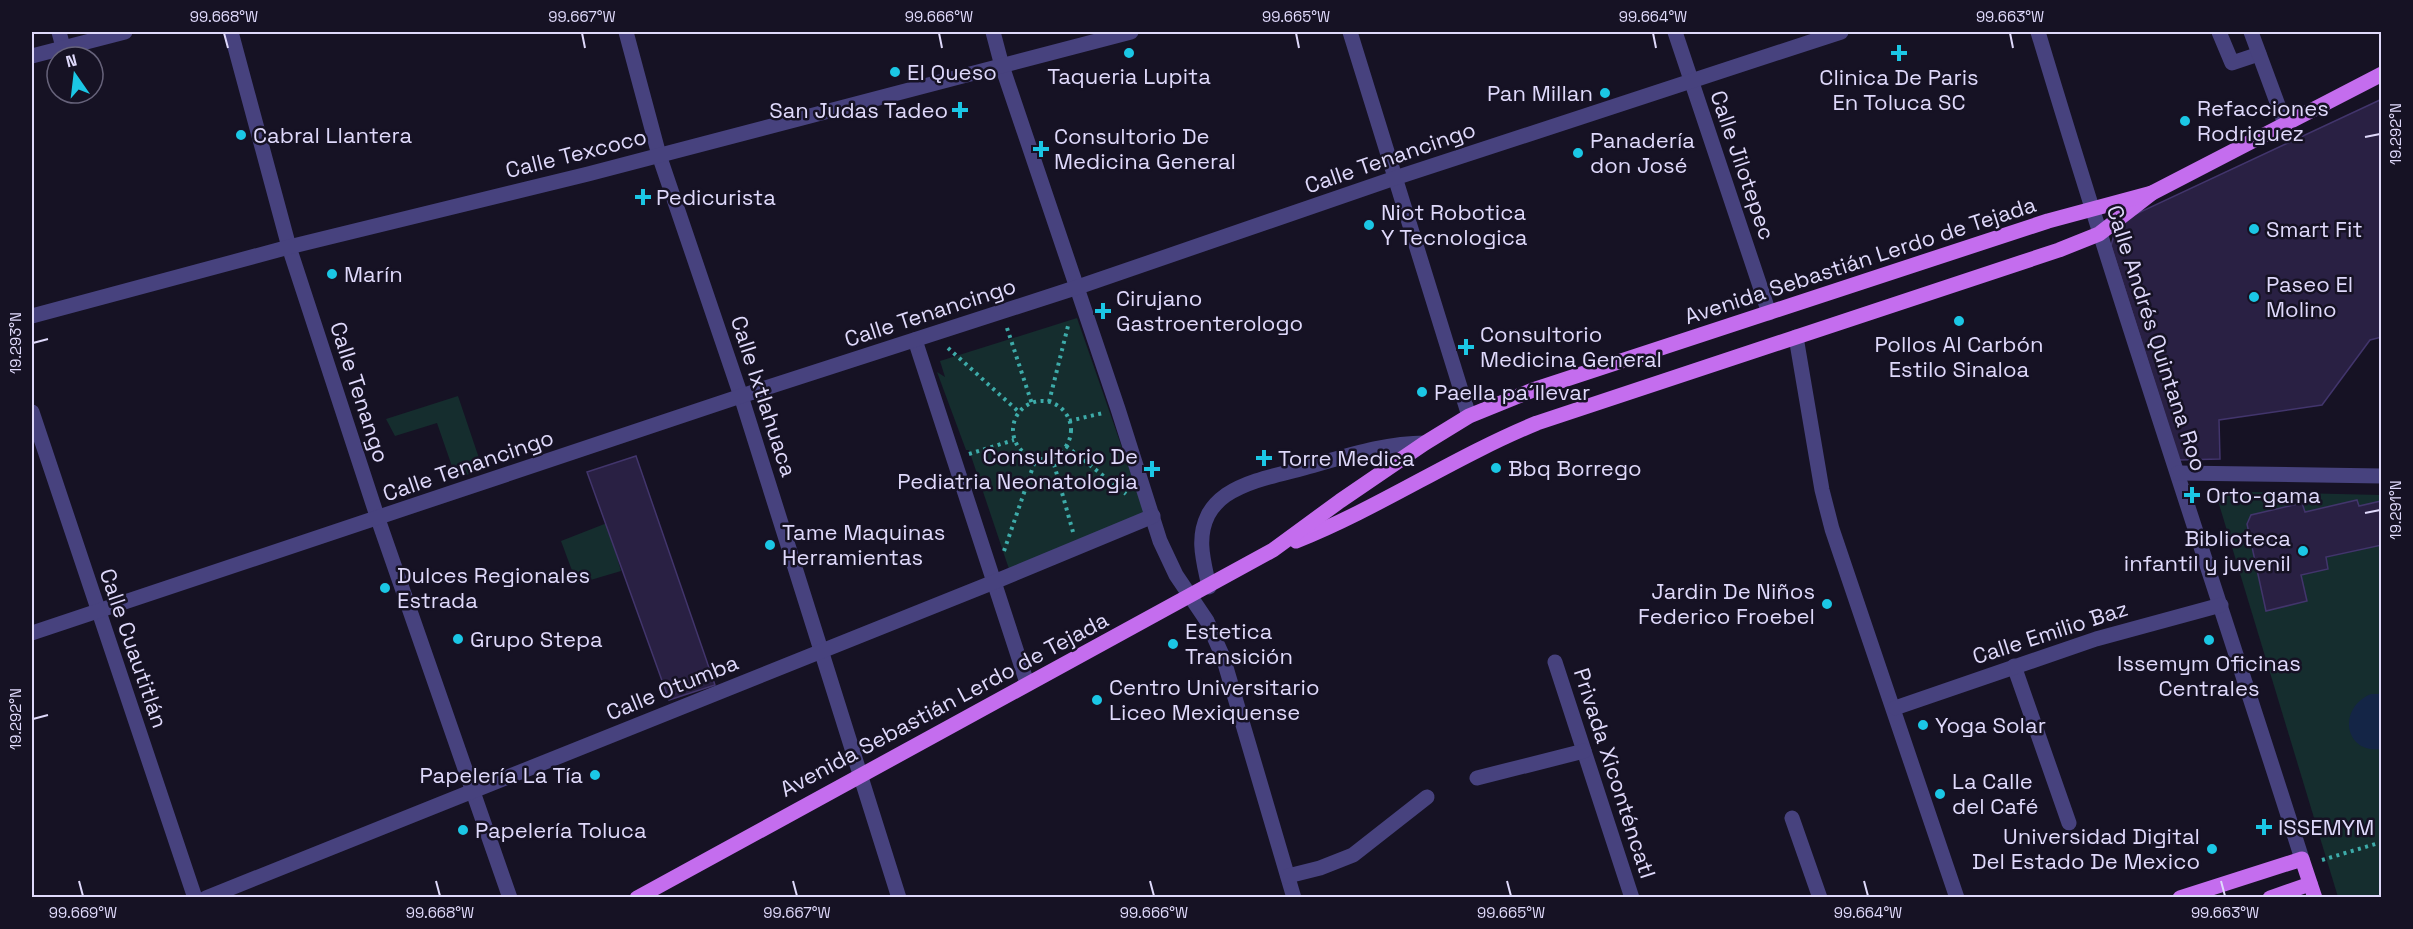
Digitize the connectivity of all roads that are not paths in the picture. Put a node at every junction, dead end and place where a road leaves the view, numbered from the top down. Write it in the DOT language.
graph roads {
  1 [pos="125,32"];
  2 [pos="231,32"];
  3 [pos="626,32"];
  4 [pos="993,32"];
  5 [pos="1131,32"];
  6 [pos="1350,32"];
  7 [pos="1675,32"];
  8 [pos="1841,32"];
  9 [pos="2038,32"];
  10 [pos="2219,32"];
  11 [pos="2251,32"];
  12 [pos="71,45"];
  13 [pos="2259,54"];
  14 [pos="1002,66"];
  15 [pos="2382,74"];
  16 [pos="1691,82"];
  17 [pos="2285,124"];
  18 [pos="659,155"];
  19 [pos="1395,178"];
  20 [pos="2152,193"];
  21 [pos="2091,209"];
  22 [pos="2099,234"];
  23 [pos="289,247"];
  24 [pos="1078,287"];
  25 [pos="1769,313"];
  26 [pos="32,316"];
  27 [pos="1796,337"];
  28 [pos="915,340"];
  29 [pos="741,396"];
  30 [pos="32,412"];
  31 [pos="1469,417"];
  32 [pos="1425,443"];
  33 [pos="2178,473"];
  34 [pos="2382,476"];
  35 [pos="1153,516"];
  36 [pos="378,519"];
  37 [pos="1273,550"];
  38 [pos="994,582"];
  39 [pos="1209,587"];
  40 [pos="1190,597"];
  41 [pos="2221,605"];
  42 [pos="98,612"];
  43 [pos="32,633"];
  44 [pos="823,651"];
  45 [pos="1555,662"];
  46 [pos="2014,666"];
  47 [pos="1027,683"];
  48 [pos="1895,708"];
  49 [pos="1584,751"];
  50 [pos="860,775"];
  51 [pos="1477,778"];
  52 [pos="474,791"];
  53 [pos="1426,797"];
  54 [pos="1792,818"];
  55 [pos="2069,823"];
  56 [pos="2303,862"];
  57 [pos="1288,876"];
  58 [pos="2312,891"];
  59 [pos="195,897"];
  60 [pos="206,897"];
  61 [pos="510,897"];
  62 [pos="637,897"];
  63 [pos="899,897"];
  64 [pos="1294,897"];
  65 [pos="1632,897"];
  66 [pos="1820,897"];
  67 [pos="1958,897"];
  68 [pos="2180,897"];
  69 [pos="2271,897"];
  1 -- 12 [label="street"];
  2 -- 23 [label="street, Calle Tenango"];
  3 -- 18 [label="street, Calle Ixtlahuaca"];
  4 -- 14 [label="street"];
  5 -- 14 [label="street, Calle Texcoco"];
  6 -- 19 [label="street"];
  7 -- 16 [label="street, Calle Jilotepec"];
  8 -- 16 [label="street, Calle Tenancingo"];
  9 -- 21 [label="street, Calle Andrés Quintana Roo"];
  10 -- 13 [label="street"];
  11 -- 13 [label="street"];
  13 -- 17 [label="street"];
  14 -- 18 [label="street, Calle Texcoco"];
  14 -- 24 [label="street"];
  15 -- 17 [label="main road, Avenida Sebastián Lerdo de Tejada"];
  16 -- 19 [label="street, Calle Tenancingo"];
  16 -- 25 [label="street, Calle Jilotepec"];
  17 -- 20 [label="main road, Avenida Sebastián Lerdo de Tejada"];
  18 -- 23 [label="street, Calle Texcoco"];
  18 -- 29 [label="street, Calle Ixtlahuaca"];
  19 -- 24 [label="street, Calle Tenancingo"];
  19 -- 31 [label="street"];
  20 -- 21 [label="main road, Avenida Sebastián Lerdo de Tejada"];
  20 -- 22 [label="main road, Avenida Sebastián Lerdo de Tejada"];
  21 -- 22 [label="street, Calle Andrés Quintana Roo"];
  21 -- 25 [label="main road, Avenida Sebastián Lerdo de Tejada"];
  22 -- 27 [label="main road, Avenida Sebastián Lerdo de Tejada"];
  22 -- 33 [label="street, Calle Andrés Quintana Roo"];
  23 -- 26 [label="street, Calle Texcoco"];
  23 -- 36 [label="street, Calle Tenango"];
  24 -- 28 [label="street, Calle Tenancingo"];
  24 -- 35 [label="street"];
  25 -- 31 [label="main road, Avenida Sebastián Lerdo de Tejada"];
  27 -- 37 [label="main road, Avenida Sebastián Lerdo de Tejada"];
  27 -- 48 [label="street"];
  28 -- 29 [label="street, Calle Tenancingo"];
  28 -- 38 [label="street"];
  29 -- 36 [label="street, Calle Tenancingo"];
  29 -- 44 [label="street, Calle Ixtlahuaca"];
  30 -- 42 [label="street, Calle Cuautitlán"];
  31 -- 32 [label="main road, Avenida Sebastián Lerdo de Tejada"];
  32 -- 37 [label="main road, Avenida Sebastián Lerdo de Tejada"];
  32 -- 39 [label="street"];
  33 -- 34 [label="street"];
  33 -- 41 [label="street, Calle Andrés Quintana Roo"];
  35 -- 38 [label="street, Calle Otumba"];
  35 -- 40 [label="street"];
  36 -- 42 [label="street, Calle Tenancingo"];
  36 -- 52 [label="street, Calle Tenango"];
  37 -- 39 [label="main road, Avenida Sebastián Lerdo de Tejada"];
  38 -- 44 [label="street, Calle Otumba"];
  38 -- 47 [label="street"];
  39 -- 40 [label="main road, Avenida Sebastián Lerdo de Tejada"];
  40 -- 47 [label="main road, Avenida Sebastián Lerdo de Tejada"];
  40 -- 57 [label="street"];
  41 -- 46 [label="street, Calle Emilio Baz"];
  41 -- 56 [label="street, Calle Andrés Quintana Roo"];
  42 -- 43 [label="street, Calle Tenancingo"];
  42 -- 59 [label="street, Calle Cuautitlán"];
  44 -- 50 [label="street, Calle Ixtlahuaca"];
  44 -- 52 [label="street, Calle Otumba"];
  45 -- 49 [label="street, Privada Xiconténcatl"];
  46 -- 48 [label="street, Calle Emilio Baz"];
  46 -- 55 [label="street"];
  47 -- 50 [label="main road, Avenida Sebastián Lerdo de Tejada"];
  48 -- 67 [label="street"];
  49 -- 51 [label="street"];
  49 -- 65 [label="street, Privada Xiconténcatl"];
  50 -- 62 [label="main road, Avenida Sebastián Lerdo de Tejada"];
  50 -- 63 [label="street, Calle Ixtlahuaca"];
  52 -- 60 [label="street, Calle Otumba"];
  52 -- 61 [label="street, Calle Tenango"];
  53 -- 57 [label="street"];
  54 -- 66 [label="street"];
  56 -- 58 [label="main road, Calle Andrés Quintana Roo"];
  56 -- 68 [label="main road"];
  57 -- 64 [label="street"];
  58 -- 69 [label="main road"];
}
